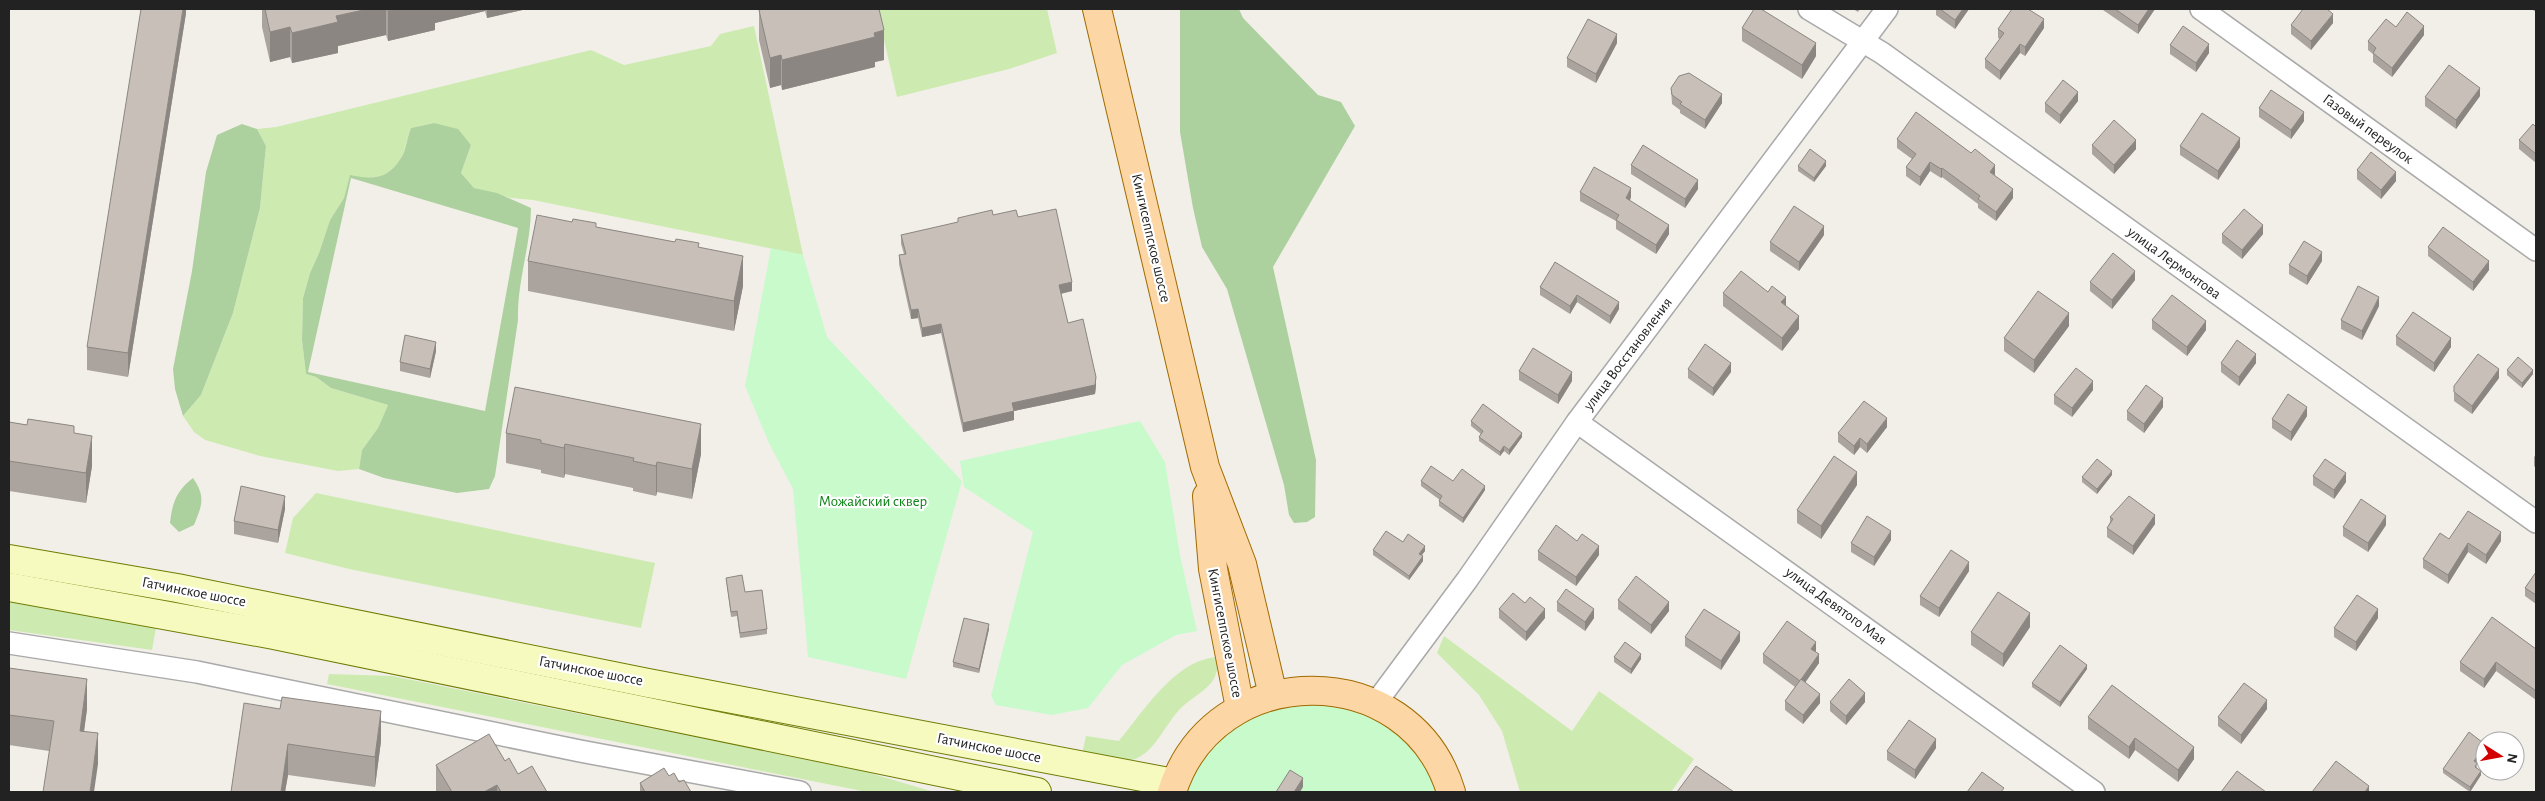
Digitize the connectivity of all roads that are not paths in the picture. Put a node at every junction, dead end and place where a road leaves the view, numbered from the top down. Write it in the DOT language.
graph roads {
  1 [pos="1097,9"];
  2 [pos="1808,9"];
  3 [pos="1887,9"];
  4 [pos="2201,9"];
  5 [pos="1863,42"];
  6 [pos="2536,250"];
  7 [pos="1577,422"];
  8 [pos="1205,467"];
  9 [pos="2536,522"];
  10 [pos="9,558"];
  11 [pos="9,587"];
  12 [pos="9,644"];
  13 [pos="1273,695"];
  14 [pos="1375,704"];
  15 [pos="1240,708"];
  16 [pos="987,788"];
  17 [pos="1173,788"];
  18 [pos="800,792"];
  19 [pos="1037,792"];
  20 [pos="1451,792"];
  21 [pos="2094,792"];
  1 -- 8 [label="main road, Кингисеппское шоссе"];
  2 -- 5 [label="street, улица Лермонтова"];
  3 -- 5 [label="street, улица Восстановления"];
  4 -- 6 [label="street, Газовый переулок"];
  5 -- 7 [label="street, улица Восстановления"];
  5 -- 9 [label="street, улица Лермонтова"];
  7 -- 14 [label="street, улица Восстановления"];
  7 -- 21 [label="street, улица Девятого Мая"];
  8 -- 13 [label="main road, Кингисеппское шоссе"];
  8 -- 15 [label="main road, Кингисеппское шоссе"];
  10 -- 17 [label="main road, Гатчинское шоссе"];
  11 -- 16 [label="main road, Гатчинское шоссе"];
  12 -- 18 [label="street"];
  13 -- 14 [label="main road"];
  13 -- 15 [label="main road"];
  14 -- 20 [label="main road"];
  15 -- 17 [label="main road"];
  16 -- 19 [label="main road, Гатчинское шоссе"];
}
